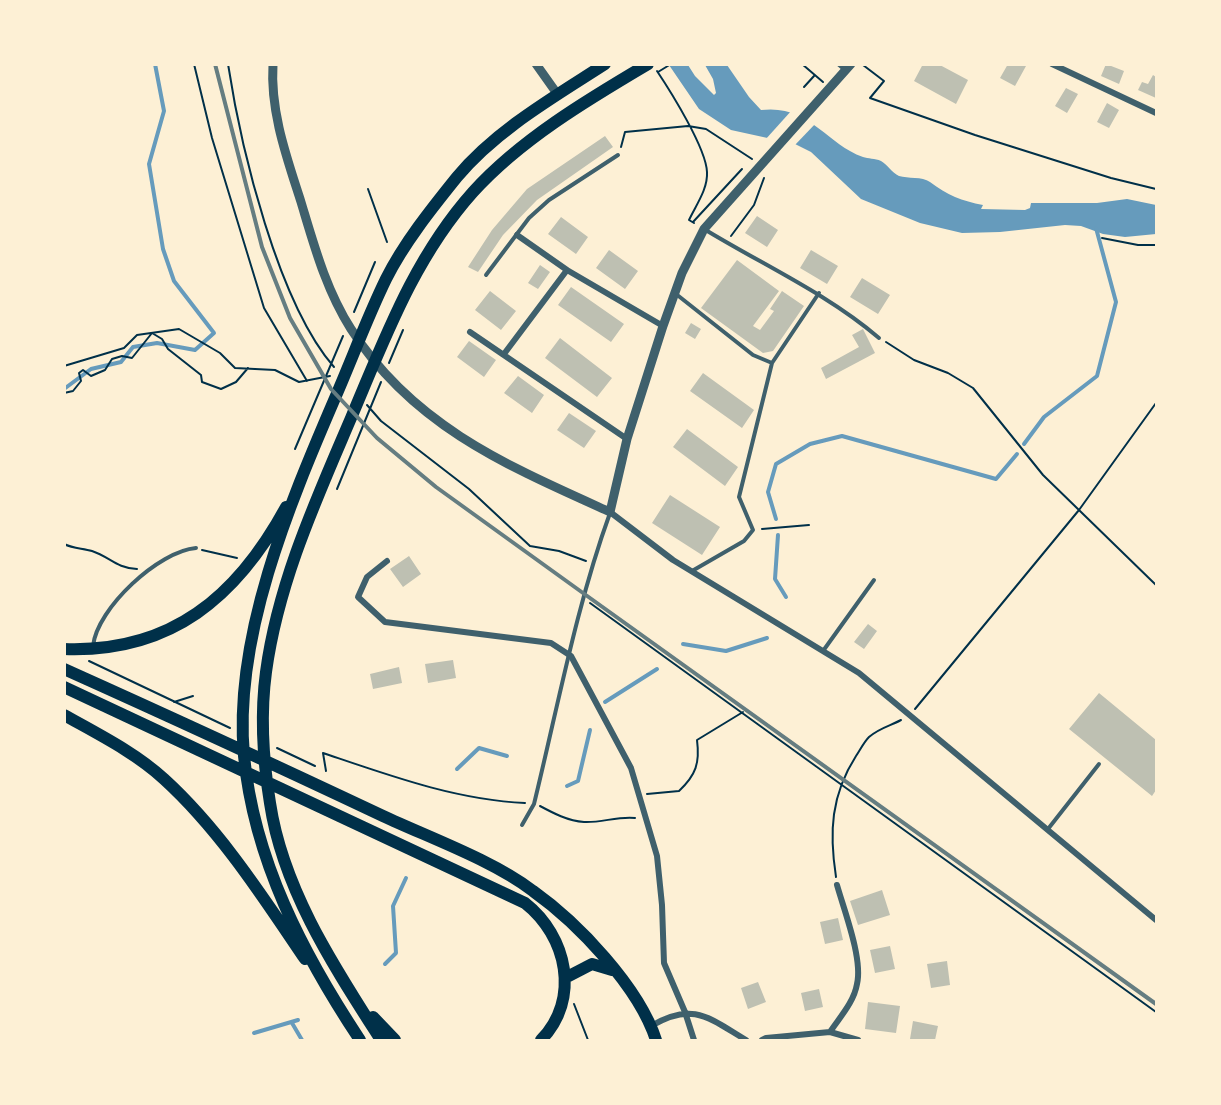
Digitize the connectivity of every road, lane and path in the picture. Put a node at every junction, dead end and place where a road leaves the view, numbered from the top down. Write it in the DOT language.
graph roads {
  1 [pos="194,64"];
  2 [pos="273,64"];
  3 [pos="536,64"];
  4 [pos="605,64"];
  5 [pos="653,64"];
  6 [pos="802,64"];
  7 [pos="1052,64"];
  8 [pos="863,65"];
  9 [pos="845,66"];
  10 [pos="642,68"];
  11 [pos="814,76"];
  12 [pos="823,82"];
  13 [pos="804,87"];
  14 [pos="558,95"];
  15 [pos="1156,113"];
  16 [pos="688,126"];
  17 [pos="756,154"];
  18 [pos="618,155"];
  19 [pos="752,159"];
  20 [pos="770,170"];
  21 [pos="368,189"];
  22 [pos="1156,189"];
  23 [pos="693,222"];
  24 [pos="704,230"];
  25 [pos="517,235"];
  26 [pos="1102,238"];
  27 [pos="387,242"];
  28 [pos="726,243"];
  29 [pos="1156,245"];
  30 [pos="375,262"];
  31 [pos="567,270"];
  32 [pos="486,275"];
  33 [pos="674,293"];
  34 [pos="819,293"];
  35 [pos="352,317"];
  36 [pos="663,326"];
  37 [pos="347,328"];
  38 [pos="403,329"];
  39 [pos="470,332"];
  40 [pos="152,333"];
  41 [pos="879,338"];
  42 [pos="504,354"];
  43 [pos="772,363"];
  44 [pos="64,366"];
  45 [pos="248,368"];
  46 [pos="386,372"];
  47 [pos="332,376"];
  48 [pos="308,381"];
  49 [pos="381,382"];
  50 [pos="64,393"];
  51 [pos="1156,403"];
  52 [pos="627,439"];
  53 [pos="295,449"];
  54 [pos="300,480"];
  55 [pos="337,489"];
  56 [pos="1078,510"];
  57 [pos="610,512"];
  58 [pos="809,525"];
  59 [pos="753,530"];
  60 [pos="64,544"];
  61 [pos="196,548"];
  62 [pos="238,558"];
  63 [pos="387,561"];
  64 [pos="152,569"];
  65 [pos="691,572"];
  66 [pos="874,580"];
  67 [pos="1156,585"];
  68 [pos="582,597"];
  69 [pos="64,649"];
  70 [pos="823,651"];
  71 [pos="88,654"];
  72 [pos="571,656"];
  73 [pos="64,669"];
  74 [pos="64,687"];
  75 [pos="192,696"];
  76 [pos="174,702"];
  77 [pos="743,712"];
  78 [pos="910,714"];
  79 [pos="64,715"];
  80 [pos="205,716"];
  81 [pos="1100,764"];
  82 [pos="326,771"];
  83 [pos="841,782"];
  84 [pos="640,794"];
  85 [pos="534,804"];
  86 [pos="647,820"];
  87 [pos="522,825"];
  88 [pos="1048,829"];
  89 [pos="837,885"];
  90 [pos="1156,920"];
  91 [pos="613,970"];
  92 [pos="565,978"];
  93 [pos="352,994"];
  94 [pos="573,1001"];
  95 [pos="338,1008"];
  96 [pos="685,1011"];
  97 [pos="1156,1012"];
  98 [pos="651,1026"];
  99 [pos="830,1032"];
  100 [pos="360,1041"];
  101 [pos="381,1041"];
  102 [pos="395,1041"];
  103 [pos="541,1041"];
  104 [pos="588,1041"];
  105 [pos="656,1041"];
  106 [pos="694,1041"];
  107 [pos="746,1041"];
  108 [pos="762,1041"];
  109 [pos="858,1041"];
  1 -- 48 [label="path"];
  2 -- 57 [label="street"];
  3 -- 14 [label="street"];
  4 -- 14 [label="main road"];
  5 -- 16 [label="path"];
  6 -- 11 [label="path"];
  7 -- 15 [label="street"];
  8 -- 22 [label="path"];
  9 -- 24 [label="street"];
  10 -- 93 [label="main road"];
  11 -- 12 [label="path"];
  11 -- 13 [label="path"];
  14 -- 54 [label="main road"];
  16 -- 18 [label="path"];
  16 -- 19 [label="path"];
  16 -- 23 [label="path"];
  17 -- 19 [label="path"];
  18 -- 25 [label="lane"];
  19 -- 23 [label="path"];
  20 -- 28 [label="path"];
  21 -- 27 [label="path"];
  23 -- 24 [label="path"];
  24 -- 28 [label="lane"];
  24 -- 33 [label="street"];
  25 -- 31 [label="street"];
  25 -- 32 [label="lane"];
  26 -- 29 [label="path"];
  28 -- 34 [label="lane"];
  30 -- 35 [label="path"];
  31 -- 36 [label="street"];
  31 -- 42 [label="street"];
  33 -- 36 [label="street"];
  33 -- 43 [label="lane"];
  34 -- 41 [label="lane"];
  34 -- 43 [label="lane"];
  36 -- 52 [label="street"];
  37 -- 53 [label="path"];
  38 -- 46 [label="path"];
  39 -- 42 [label="street"];
  40 -- 44 [label="path"];
  40 -- 45 [label="path"];
  40 -- 45 [label="path"];
  40 -- 50 [label="path"];
  41 -- 56 [label="path"];
  42 -- 52 [label="street"];
  43 -- 59 [label="lane"];
  45 -- 48 [label="path"];
  47 -- 48 [label="path"];
  49 -- 55 [label="path"];
  51 -- 56 [label="path"];
  52 -- 57 [label="street"];
  54 -- 71 [label="main road"];
  54 -- 95 [label="main road"];
  56 -- 67 [label="path"];
  56 -- 78 [label="path"];
  57 -- 65 [label="street"];
  57 -- 68 [label="lane"];
  58 -- 59 [label="path"];
  59 -- 65 [label="lane"];
  60 -- 64 [label="path"];
  61 -- 62 [label="path"];
  61 -- 64 [label="lane"];
  63 -- 72 [label="street"];
  64 -- 71 [label="lane"];
  65 -- 70 [label="street"];
  66 -- 70 [label="lane"];
  68 -- 72 [label="lane"];
  68 -- 77 [label="path"];
  69 -- 71 [label="main road"];
  70 -- 78 [label="street"];
  71 -- 76 [label="path"];
  72 -- 84 [label="street"];
  72 -- 85 [label="lane"];
  73 -- 91 [label="main road"];
  74 -- 92 [label="main road"];
  75 -- 76 [label="path"];
  76 -- 80 [label="path"];
  77 -- 83 [label="path"];
  77 -- 84 [label="path"];
  78 -- 83 [label="path"];
  78 -- 88 [label="street"];
  79 -- 95 [label="main road"];
  81 -- 88 [label="lane"];
  82 -- 85 [label="path"];
  83 -- 89 [label="path"];
  83 -- 97 [label="path"];
  84 -- 86 [label="street"];
  85 -- 86 [label="path"];
  85 -- 87 [label="lane"];
  86 -- 96 [label="street"];
  88 -- 90 [label="street"];
  89 -- 99 [label="street"];
  91 -- 92 [label="main road"];
  91 -- 98 [label="main road"];
  92 -- 103 [label="main road"];
  93 -- 101 [label="main road"];
  93 -- 102 [label="main road"];
  94 -- 104 [label="path"];
  95 -- 100 [label="main road"];
  96 -- 98 [label="street"];
  96 -- 106 [label="street"];
  96 -- 107 [label="street"];
  98 -- 105 [label="main road"];
  99 -- 108 [label="street"];
  99 -- 109 [label="street"];
}
